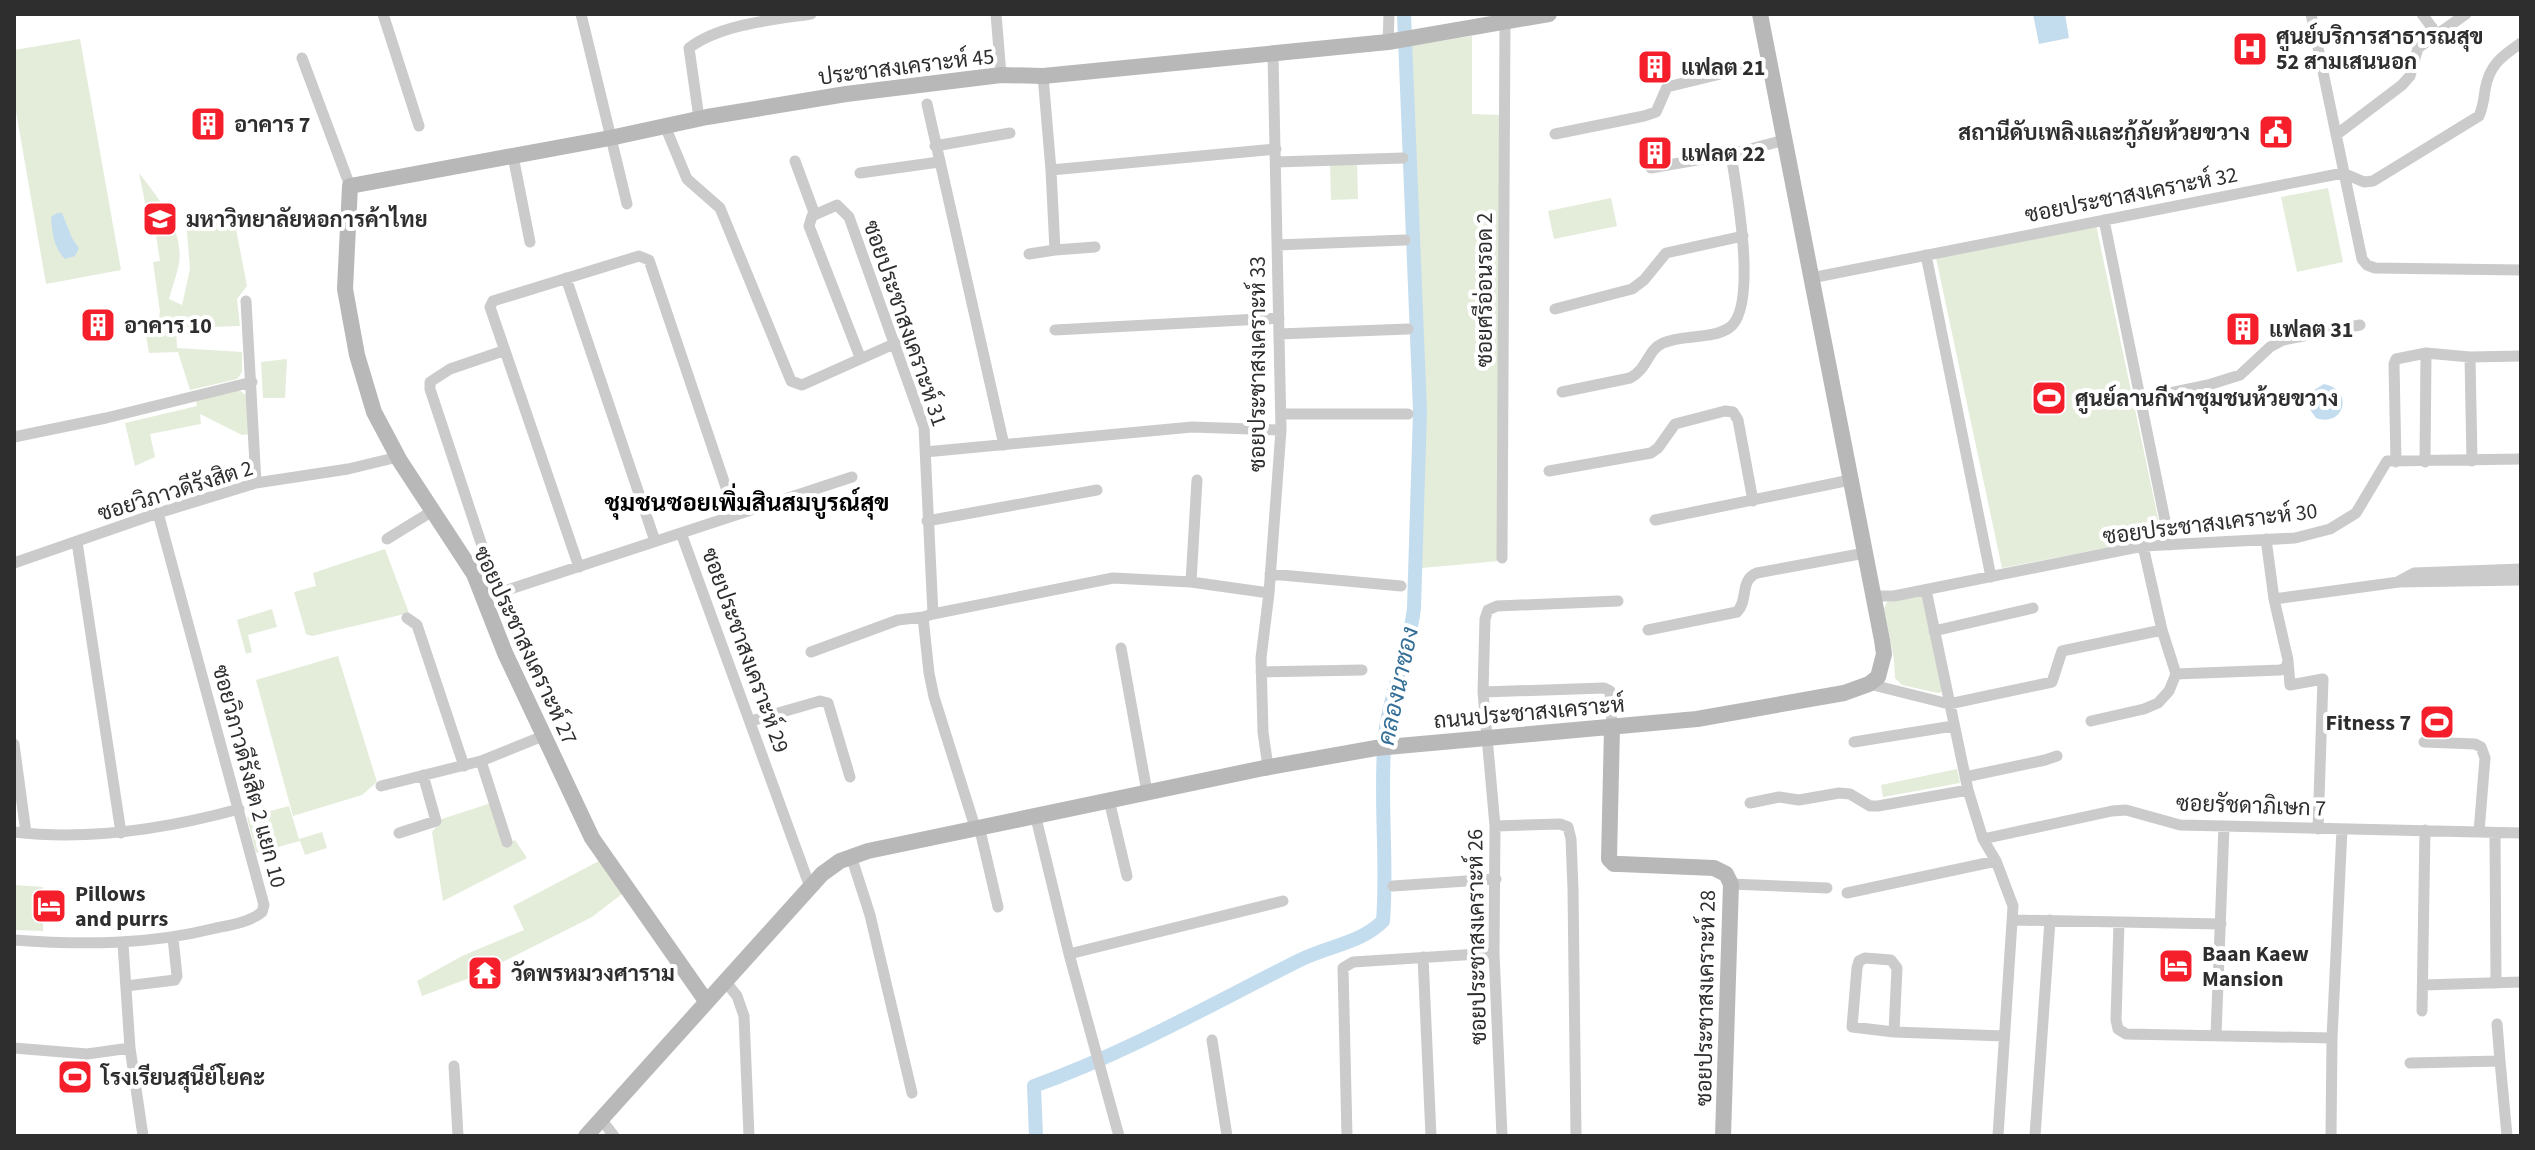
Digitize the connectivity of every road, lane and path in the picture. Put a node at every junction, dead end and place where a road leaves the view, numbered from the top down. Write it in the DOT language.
graph roads {
  1 [pos="383,14"];
  2 [pos="581,14"];
  3 [pos="811,14"];
  4 [pos="996,14"];
  5 [pos="1389,14"];
  6 [pos="1549,14"];
  7 [pos="1760,14"];
  8 [pos="2311,14"];
  9 [pos="2422,14"];
  10 [pos="2466,14"];
  11 [pos="1472,20"];
  12 [pos="1505,22"];
  13 [pos="2436,33"];
  14 [pos="1388,42"];
  15 [pos="2521,43"];
  16 [pos="1273,55"];
  17 [pos="302,58"];
  18 [pos="1770,62"];
  19 [pos="1001,75"];
  20 [pos="1043,76"];
  21 [pos="927,104"];
  22 [pos="699,118"];
  23 [pos="419,126"];
  24 [pos="665,126"];
  25 [pos="1010,133"];
  26 [pos="1555,134"];
  27 [pos="2336,135"];
  28 [pos="610,138"];
  29 [pos="1785,140"];
  30 [pos="935,146"];
  31 [pos="1276,149"];
  32 [pos="1731,154"];
  33 [pos="513,156"];
  34 [pos="1403,158"];
  35 [pos="795,161"];
  36 [pos="939,162"];
  37 [pos="1276,162"];
  38 [pos="1651,168"];
  39 [pos="1051,170"];
  40 [pos="860,173"];
  41 [pos="2343,173"];
  42 [pos="350,186"];
  43 [pos="627,204"];
  44 [pos="815,215"];
  45 [pos="2104,220"];
  46 [pos="1743,236"];
  47 [pos="1405,240"];
  48 [pos="530,242"];
  49 [pos="1277,245"];
  50 [pos="1095,247"];
  51 [pos="1055,250"];
  52 [pos="1029,254"];
  53 [pos="1926,255"];
  54 [pos="2521,270"];
  55 [pos="566,278"];
  56 [pos="1811,278"];
  57 [pos="246,301"];
  58 [pos="1555,309"];
  59 [pos="1279,318"];
  60 [pos="2360,325"];
  61 [pos="1408,329"];
  62 [pos="1055,330"];
  63 [pos="1279,334"];
  64 [pos="896,343"];
  65 [pos="503,351"];
  66 [pos="2426,353"];
  67 [pos="2521,356"];
  68 [pos="860,357"];
  69 [pos="2470,357"];
  70 [pos="252,382"];
  71 [pos="1562,392"];
  72 [pos="2141,399"];
  73 [pos="1281,414"];
  74 [pos="1408,414"];
  75 [pos="1281,430"];
  76 [pos="14,436"];
  77 [pos="1004,445"];
  78 [pos="925,452"];
  79 [pos="398,457"];
  80 [pos="2521,459"];
  81 [pos="2472,461"];
  82 [pos="2396,462"];
  83 [pos="2425,462"];
  84 [pos="1549,471"];
  85 [pos="852,477"];
  86 [pos="1197,480"];
  87 [pos="1850,480"];
  88 [pos="256,483"];
  89 [pos="1097,490"];
  90 [pos="1753,501"];
  91 [pos="434,510"];
  92 [pos="158,513"];
  93 [pos="735,514"];
  94 [pos="1655,520"];
  95 [pos="927,521"];
  96 [pos="681,533"];
  97 [pos="387,539"];
  98 [pos="2266,539"];
  99 [pos="655,541"];
  100 [pos="77,542"];
  101 [pos="2170,545"];
  102 [pos="2143,546"];
  103 [pos="1865,553"];
  104 [pos="1502,558"];
  105 [pos="14,563"];
  106 [pos="579,567"];
  107 [pos="2521,569"];
  108 [pos="1270,574"];
  109 [pos="1991,577"];
  110 [pos="2521,580"];
  111 [pos="1191,582"];
  112 [pos="2399,582"];
  113 [pos="1401,586"];
  114 [pos="1926,590"];
  115 [pos="1269,593"];
  116 [pos="482,595"];
  117 [pos="1874,596"];
  118 [pos="2274,599"];
  119 [pos="1618,601"];
  120 [pos="2033,608"];
  121 [pos="928,616"];
  122 [pos="407,618"];
  123 [pos="1648,630"];
  124 [pos="2162,630"];
  125 [pos="1934,631"];
  126 [pos="1121,648"];
  127 [pos="811,652"];
  128 [pos="2288,660"];
  129 [pos="1362,670"];
  130 [pos="1261,672"];
  131 [pos="2176,674"];
  132 [pos="1869,684"];
  133 [pos="1483,692"];
  134 [pos="1949,704"];
  135 [pos="751,721"];
  136 [pos="2091,721"];
  137 [pos="1953,726"];
  138 [pos="1612,728"];
  139 [pos="543,736"];
  140 [pos="1488,738"];
  141 [pos="1854,742"];
  142 [pos="2424,742"];
  143 [pos="14,744"];
  144 [pos="2057,756"];
  145 [pos="481,761"];
  146 [pos="464,766"];
  147 [pos="1268,767"];
  148 [pos="423,775"];
  149 [pos="850,777"];
  150 [pos="1965,777"];
  151 [pos="381,786"];
  152 [pos="1968,790"];
  153 [pos="1147,792"];
  154 [pos="1109,800"];
  155 [pos="1750,803"];
  156 [pos="239,809"];
  157 [pos="1035,814"];
  158 [pos="977,826"];
  159 [pos="1495,826"];
  160 [pos="2224,826"];
  161 [pos="2318,829"];
  162 [pos="2342,829"];
  163 [pos="2425,830"];
  164 [pos="2479,832"];
  165 [pos="20,833"];
  166 [pos="121,833"];
  167 [pos="399,833"];
  168 [pos="2495,833"];
  169 [pos="2521,833"];
  170 [pos="1983,839"];
  171 [pos="507,842"];
  172 [pos="851,856"];
  173 [pos="1996,861"];
  174 [pos="1127,876"];
  175 [pos="1496,879"];
  176 [pos="1731,884"];
  177 [pos="1393,886"];
  178 [pos="810,887"];
  179 [pos="1827,888"];
  180 [pos="1847,893"];
  181 [pos="1283,901"];
  182 [pos="998,907"];
  183 [pos="2013,920"];
  184 [pos="2050,920"];
  185 [pos="2119,922"];
  186 [pos="2221,924"];
  187 [pos="173,938"];
  188 [pos="14,940"];
  189 [pos="123,944"];
  190 [pos="1494,953"];
  191 [pos="1069,954"];
  192 [pos="1423,957"];
  193 [pos="725,981"];
  194 [pos="2521,982"];
  195 [pos="2496,983"];
  196 [pos="2423,985"];
  197 [pos="126,986"];
  198 [pos="706,1001"];
  199 [pos="2422,1011"];
  200 [pos="2497,1024"];
  201 [pos="1894,1032"];
  202 [pos="2216,1035"];
  203 [pos="2004,1036"];
  204 [pos="2332,1038"];
  205 [pos="1212,1040"];
  206 [pos="14,1048"];
  207 [pos="130,1048"];
  208 [pos="2500,1061"];
  209 [pos="2410,1063"];
  210 [pos="454,1066"];
  211 [pos="912,1093"];
  212 [pos="601,1119"];
  213 [pos="143,1136"];
  214 [pos="458,1136"];
  215 [pos="586,1136"];
  216 [pos="614,1136"];
  217 [pos="749,1136"];
  218 [pos="1119,1136"];
  219 [pos="1227,1136"];
  220 [pos="1347,1136"];
  221 [pos="1431,1136"];
  222 [pos="1502,1136"];
  223 [pos="1576,1136"];
  224 [pos="1723,1136"];
  225 [pos="1998,1136"];
  226 [pos="2035,1136"];
  227 [pos="2331,1136"];
  228 [pos="2507,1136"];
  1 -- 23 [label="street"];
  2 -- 28 [label="street"];
  3 -- 22 [label="street"];
  4 -- 19 [label="street"];
  5 -- 14 [label="street"];
  6 -- 12 [label="street"];
  7 -- 18 [label="street"];
  8 -- 27 [label="street"];
  9 -- 13 [label="street"];
  10 -- 13 [label="street"];
  11 -- 12 [label="street"];
  11 -- 14 [label="street, ประชาสงเคราะห์ 45"];
  12 -- 104 [label="street, ซอยศรีอ่อนรอด 2"];
  13 -- 27 [label="street"];
  14 -- 16 [label="street, ประชาสงเคราะห์ 45"];
  15 -- 41 [label="street, ซอยประชาสงเคราะห์ 32"];
  16 -- 20 [label="street, ประชาสงเคราะห์ 45"];
  16 -- 31 [label="street, ซอยประชาสงเคราะห์ 33"];
  17 -- 42 [label="street, ซอยประชาสงเคราะห์ 27"];
  18 -- 26 [label="street"];
  18 -- 29 [label="street"];
  19 -- 20 [label="street, ประชาสงเคราะห์ 45"];
  19 -- 22 [label="street, ประชาสงเคราะห์ 45"];
  20 -- 39 [label="street"];
  21 -- 30 [label="street"];
  22 -- 24 [label="street, ประชาสงเคราะห์ 45"];
  24 -- 28 [label="street, ประชาสงเคราะห์ 45"];
  24 -- 68 [label="street"];
  25 -- 30 [label="street"];
  27 -- 41 [label="street"];
  28 -- 33 [label="street, ประชาสงเคราะห์ 45"];
  28 -- 43 [label="street"];
  29 -- 32 [label="street"];
  29 -- 56 [label="street"];
  30 -- 36 [label="street"];
  31 -- 37 [label="street, ซอยประชาสงเคราะห์ 33"];
  31 -- 39 [label="street"];
  32 -- 38 [label="street"];
  32 -- 46 [label="street"];
  33 -- 42 [label="street, ประชาสงเคราะห์ 45"];
  33 -- 48 [label="street"];
  34 -- 37 [label="street"];
  35 -- 44 [label="street"];
  36 -- 40 [label="street"];
  36 -- 77 [label="street"];
  37 -- 49 [label="street, ซอยประชาสงเคราะห์ 33"];
  39 -- 51 [label="street"];
  41 -- 45 [label="street, ซอยประชาสงเคราะห์ 32"];
  41 -- 54 [label="street"];
  42 -- 79 [label="street, ซอยประชาสงเคราะห์ 27"];
  44 -- 64 [label="street, ซอยประชาสงเคราะห์ 31"];
  44 -- 68 [label="street"];
  45 -- 53 [label="street, ซอยประชาสงเคราะห์ 32"];
  45 -- 72 [label="street"];
  46 -- 58 [label="street"];
  46 -- 71 [label="street"];
  47 -- 49 [label="street"];
  49 -- 59 [label="street, ซอยประชาสงเคราะห์ 33"];
  50 -- 51 [label="street"];
  51 -- 52 [label="street"];
  53 -- 56 [label="street, ซอยประชาสงเคราะห์ 32"];
  53 -- 109 [label="street"];
  55 -- 65 [label="street"];
  55 -- 93 [label="street"];
  55 -- 99 [label="street"];
  56 -- 87 [label="street"];
  57 -- 70 [label="street"];
  59 -- 62 [label="street"];
  59 -- 63 [label="street, ซอยประชาสงเคราะห์ 33"];
  60 -- 72 [label="street"];
  61 -- 63 [label="street"];
  63 -- 73 [label="street, ซอยประชาสงเคราะห์ 33"];
  64 -- 68 [label="street"];
  64 -- 78 [label="street, ซอยประชาสงเคราะห์ 31"];
  65 -- 106 [label="street"];
  65 -- 116 [label="street"];
  66 -- 69 [label="street"];
  66 -- 82 [label="street"];
  66 -- 83 [label="street"];
  67 -- 69 [label="street"];
  69 -- 81 [label="street"];
  70 -- 76 [label="street"];
  70 -- 88 [label="street"];
  72 -- 101 [label="street"];
  73 -- 74 [label="street"];
  73 -- 75 [label="street, ซอยประชาสงเคราะห์ 33"];
  75 -- 77 [label="street"];
  75 -- 108 [label="street, ซอยประชาสงเคราะห์ 33"];
  77 -- 78 [label="street"];
  78 -- 95 [label="street, ซอยประชาสงเคราะห์ 31"];
  79 -- 88 [label="street, ซอยวิภาวดีรังสิต 2"];
  79 -- 91 [label="street, ซอยประชาสงเคราะห์ 27"];
  80 -- 81 [label="street"];
  81 -- 83 [label="street"];
  82 -- 83 [label="street"];
  82 -- 98 [label="street, ซอยประชาสงเคราะห์ 30"];
  84 -- 90 [label="street"];
  85 -- 93 [label="street"];
  86 -- 111 [label="street"];
  87 -- 90 [label="street"];
  87 -- 103 [label="street"];
  88 -- 92 [label="street, ซอยวิภาวดีรังสิต 2"];
  89 -- 95 [label="street"];
  90 -- 94 [label="street"];
  91 -- 97 [label="street"];
  91 -- 116 [label="street, ซอยประชาสงเคราะห์ 27"];
  92 -- 100 [label="street, ซอยวิภาวดีรังสิต 2"];
  92 -- 156 [label="street, ซอยวิภาวดีรังสิต 2 แยก 10"];
  93 -- 96 [label="street"];
  95 -- 121 [label="street, ซอยประชาสงเคราะห์ 31"];
  96 -- 99 [label="street, ซอยประชาสงเคราะห์ 29"];
  96 -- 135 [label="street, ซอยประชาสงเคราะห์ 29"];
  98 -- 101 [label="street, ซอยประชาสงเคราะห์ 30"];
  98 -- 118 [label="street"];
  99 -- 106 [label="street, ซอยประชาสงเคราะห์ 29"];
  100 -- 105 [label="street, ซอยวิภาวดีรังสิต 2"];
  100 -- 166 [label="street"];
  101 -- 102 [label="street, ซอยประชาสงเคราะห์ 30"];
  102 -- 109 [label="street, ซอยประชาสงเคราะห์ 30"];
  102 -- 124 [label="street"];
  103 -- 117 [label="street"];
  103 -- 123 [label="street"];
  106 -- 116 [label="street, ซอยประชาสงเคราะห์ 29"];
  107 -- 112 [label="street"];
  108 -- 113 [label="street"];
  108 -- 115 [label="street, ซอยประชาสงเคราะห์ 33"];
  109 -- 114 [label="street, ซอยประชาสงเคราะห์ 30"];
  110 -- 112 [label="street"];
  111 -- 115 [label="street"];
  111 -- 121 [label="street"];
  112 -- 118 [label="street"];
  114 -- 117 [label="street, ซอยประชาสงเคราะห์ 30"];
  114 -- 125 [label="street"];
  115 -- 130 [label="street, ซอยประชาสงเคราะห์ 33"];
  116 -- 139 [label="street, ซอยประชาสงเคราะห์ 27"];
  117 -- 132 [label="street"];
  118 -- 128 [label="street"];
  119 -- 133 [label="street, ซอยประชาสงเคราะห์ 26"];
  120 -- 125 [label="street"];
  121 -- 127 [label="street"];
  121 -- 158 [label="street, ซอยประชาสงเคราะห์ 31"];
  122 -- 146 [label="street"];
  124 -- 131 [label="street"];
  124 -- 134 [label="street"];
  125 -- 134 [label="street"];
  126 -- 153 [label="street"];
  128 -- 131 [label="street"];
  128 -- 161 [label="street"];
  129 -- 130 [label="street"];
  130 -- 147 [label="street, ซอยประชาสงเคราะห์ 33"];
  131 -- 136 [label="street"];
  132 -- 134 [label="street"];
  132 -- 138 [label="street, ถนนประชาสงเคราะห์"];
  133 -- 138 [label="street"];
  133 -- 140 [label="street, ซอยประชาสงเคราะห์ 26"];
  134 -- 137 [label="street"];
  135 -- 149 [label="street"];
  135 -- 178 [label="street, ซอยประชาสงเคราะห์ 29"];
  137 -- 141 [label="street"];
  137 -- 150 [label="street"];
  138 -- 140 [label="street, ถนนประชาสงเคราะห์"];
  138 -- 176 [label="street, ซอยประชาสงเคราะห์ 28"];
  139 -- 145 [label="street"];
  139 -- 198 [label="street, ซอยประชาสงเคราะห์ 27"];
  140 -- 147 [label="street, ถนนประชาสงเคราะห์"];
  140 -- 159 [label="street, ซอยประชาสงเคราะห์ 26"];
  142 -- 164 [label="street"];
  143 -- 165 [label="street"];
  144 -- 150 [label="street"];
  145 -- 146 [label="street"];
  145 -- 171 [label="street"];
  146 -- 148 [label="street"];
  147 -- 153 [label="street, ถนนประชาสงเคราะห์"];
  148 -- 151 [label="street"];
  148 -- 167 [label="street"];
  150 -- 152 [label="street"];
  152 -- 155 [label="street"];
  152 -- 170 [label="street"];
  153 -- 154 [label="street, ถนนประชาสงเคราะห์"];
  154 -- 157 [label="street, ถนนประชาสงเคราะห์"];
  154 -- 174 [label="street"];
  156 -- 166 [label="street"];
  156 -- 187 [label="street, ซอยวิภาวดีรังสิต 2 แยก 10"];
  157 -- 158 [label="street, ถนนประชาสงเคราะห์"];
  157 -- 191 [label="street"];
  158 -- 172 [label="street, ถนนประชาสงเคราะห์"];
  158 -- 182 [label="street, ซอยประชาสงเคราะห์ 31"];
  159 -- 175 [label="street, ซอยประชาสงเคราะห์ 26"];
  159 -- 223 [label="street"];
  160 -- 161 [label="street, ซอยรัชดาภิเษก 7"];
  160 -- 170 [label="street, ซอยรัชดาภิเษก 7"];
  160 -- 186 [label="street"];
  161 -- 162 [label="street, ซอยรัชดาภิเษก 7"];
  162 -- 163 [label="street, ซอยรัชดาภิเษก 7"];
  162 -- 204 [label="street"];
  163 -- 164 [label="street, ซอยรัชดาภิเษก 7"];
  163 -- 196 [label="street"];
  164 -- 168 [label="street, ซอยรัชดาภิเษก 7"];
  165 -- 166 [label="street"];
  168 -- 169 [label="street, ซอยรัชดาภิเษก 7"];
  168 -- 195 [label="street"];
  170 -- 173 [label="street"];
  172 -- 178 [label="street, ถนนประชาสงเคราะห์"];
  172 -- 211 [label="street"];
  173 -- 180 [label="street"];
  173 -- 183 [label="street"];
  175 -- 177 [label="street"];
  175 -- 190 [label="street, ซอยประชาสงเคราะห์ 26"];
  176 -- 179 [label="street"];
  176 -- 224 [label="street, ซอยประชาสงเคราะห์ 28"];
  178 -- 193 [label="street, ถนนประชาสงเคราะห์"];
  181 -- 191 [label="street"];
  183 -- 184 [label="street"];
  183 -- 203 [label="street"];
  184 -- 185 [label="street"];
  184 -- 226 [label="street"];
  185 -- 186 [label="street"];
  185 -- 202 [label="street"];
  186 -- 202 [label="street"];
  187 -- 189 [label="street, ซอยวิภาวดีรังสิต 2 แยก 10"];
  187 -- 197 [label="street"];
  188 -- 189 [label="street, ซอยวิภาวดีรังสิต 2 แยก 10"];
  189 -- 197 [label="street"];
  190 -- 192 [label="street"];
  190 -- 222 [label="street, ซอยประชาสงเคราะห์ 26"];
  191 -- 218 [label="street"];
  192 -- 220 [label="street"];
  192 -- 221 [label="street"];
  193 -- 198 [label="street, ถนนประชาสงเคราะห์"];
  193 -- 217 [label="street"];
  194 -- 195 [label="street"];
  195 -- 196 [label="street"];
  196 -- 199 [label="street"];
  197 -- 207 [label="street"];
  198 -- 212 [label="street, ถนนประชาสงเคราะห์"];
  200 -- 208 [label="street"];
  201 -- 201 [label="street"];
  201 -- 203 [label="street"];
  202 -- 204 [label="street"];
  203 -- 225 [label="street"];
  204 -- 227 [label="street"];
  205 -- 219 [label="street"];
  206 -- 207 [label="street"];
  207 -- 213 [label="street"];
  208 -- 209 [label="street"];
  208 -- 228 [label="street"];
  210 -- 214 [label="street"];
  212 -- 215 [label="street, ถนนประชาสงเคราะห์"];
  212 -- 216 [label="street"];
}
